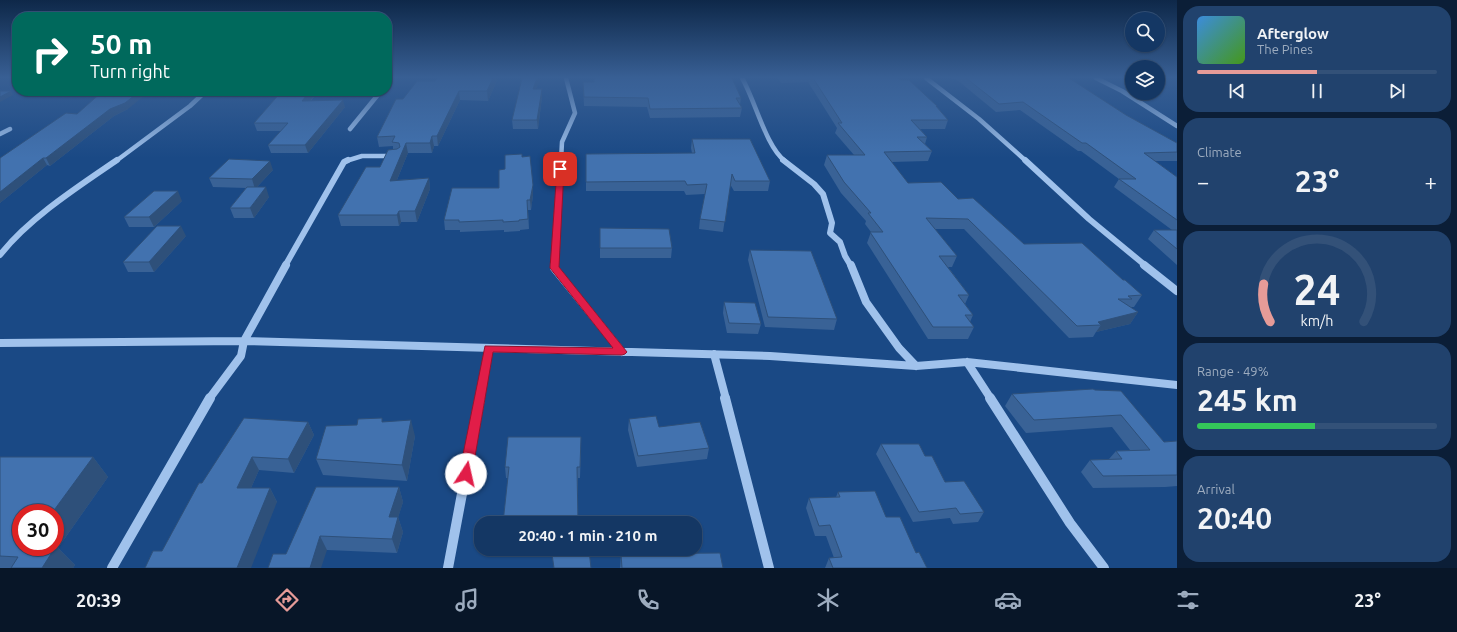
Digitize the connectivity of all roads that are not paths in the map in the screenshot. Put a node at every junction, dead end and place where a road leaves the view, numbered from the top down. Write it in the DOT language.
graph roads {
  1 [pos="192,105"];
  2 [pos="371,105"];
  3 [pos="573,105"];
  4 [pos="755,105"];
  5 [pos="962,105"];
  6 [pos="1143,105"];
  7 [pos="1177,126"];
  8 [pos="10,129"];
  9 [pos="350,129"];
  10 [pos="0,134"];
  11 [pos="399,156"];
  12 [pos="0,255"];
  13 [pos="1177,291"];
  14 [pos="244,341"];
  15 [pos="0,344"];
  16 [pos="489,348"];
  17 [pos="622,352"];
  18 [pos="714,354"];
  19 [pos="967,362"];
  20 [pos="916,366"];
  21 [pos="1177,384"];
  22 [pos="112,568"];
  23 [pos="448,568"];
  24 [pos="769,568"];
  25 [pos="1104,568"];
  1 -- 12 [label="street"];
  2 -- 9 [label="street"];
  3 -- 17 [label="street"];
  4 -- 20 [label="street"];
  5 -- 13 [label="street"];
  6 -- 7 [label="street"];
  8 -- 10 [label="street"];
  11 -- 14 [label="street"];
  14 -- 15 [label="street"];
  14 -- 16 [label="street"];
  14 -- 22 [label="street"];
  16 -- 17 [label="street"];
  16 -- 23 [label="street"];
  17 -- 18 [label="street"];
  18 -- 20 [label="street"];
  18 -- 24 [label="street"];
  19 -- 20 [label="street"];
  19 -- 21 [label="street"];
  19 -- 25 [label="street"];
}
